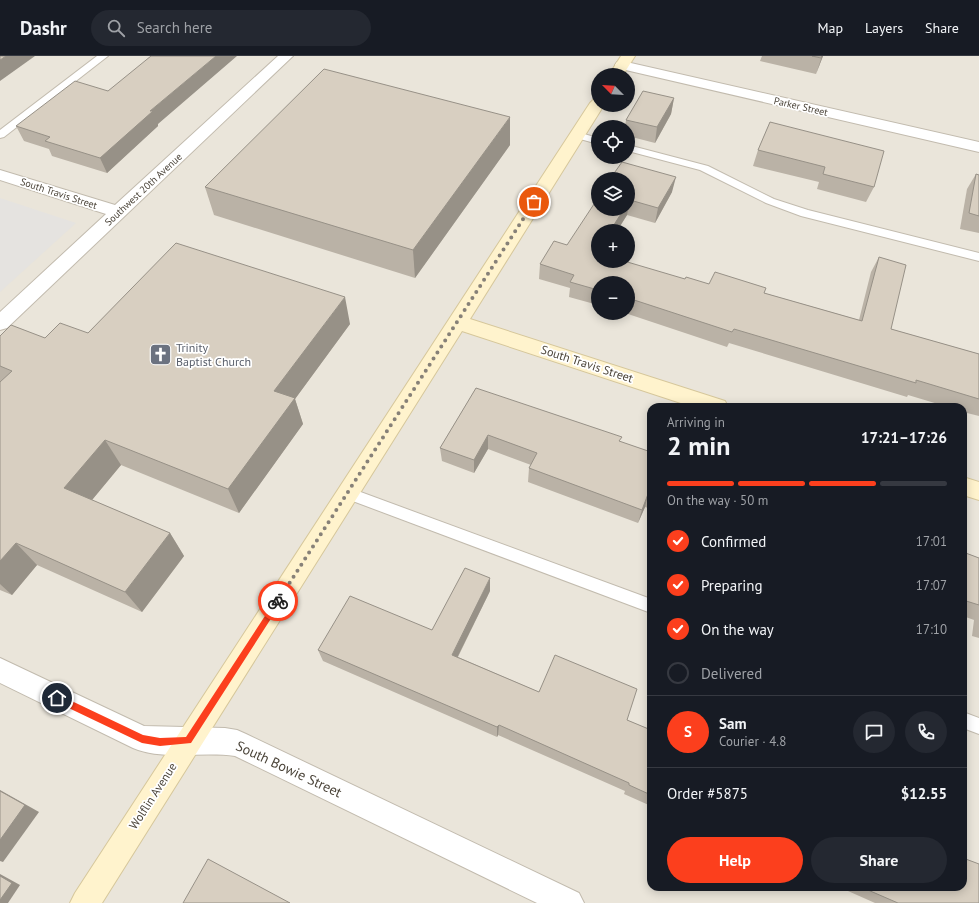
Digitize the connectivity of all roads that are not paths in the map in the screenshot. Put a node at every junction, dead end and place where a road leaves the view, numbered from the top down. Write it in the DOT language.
graph roads {
  1 [pos="103,56"];
  2 [pos="286,56"];
  3 [pos="622,65"];
  4 [pos="592,112"];
  5 [pos="0,135"];
  6 [pos="577,135"];
  7 [pos="591,139"];
  8 [pos="979,147"];
  9 [pos="635,150"];
  10 [pos="0,175"];
  11 [pos="118,212"];
  12 [pos="979,257"];
  13 [pos="457,322"];
  14 [pos="0,323"];
  15 [pos="706,403"];
  16 [pos="967,487"];
  17 [pos="979,491"];
  18 [pos="347,493"];
  19 [pos="647,605"];
  20 [pos="0,670"];
  21 [pos="967,722"];
  22 [pos="979,726"];
  23 [pos="188,741"];
  24 [pos="85,903"];
  25 [pos="569,903"];
  1 -- 5 [label="lane"];
  2 -- 11 [label="street, Southwest 20th Avenue"];
  3 -- 8 [label="street, Parker Street"];
  4 -- 6 [label="main road, Wolflin Avenue"];
  6 -- 7 [label="lane"];
  6 -- 13 [label="main road, Wolflin Avenue"];
  9 -- 12 [label="lane"];
  10 -- 11 [label="street, South Travis Street"];
  11 -- 14 [label="street, Southwest 20th Avenue"];
  13 -- 15 [label="main road, South Travis Street"];
  13 -- 18 [label="main road, Wolflin Avenue"];
  16 -- 17 [label="main road"];
  18 -- 19 [label="lane"];
  18 -- 23 [label="main road, Wolflin Avenue"];
  20 -- 23 [label="street, South Bowie Street"];
  21 -- 22 [label="lane"];
  23 -- 24 [label="main road, Wolflin Avenue"];
  23 -- 25 [label="street, South Bowie Street"];
}
